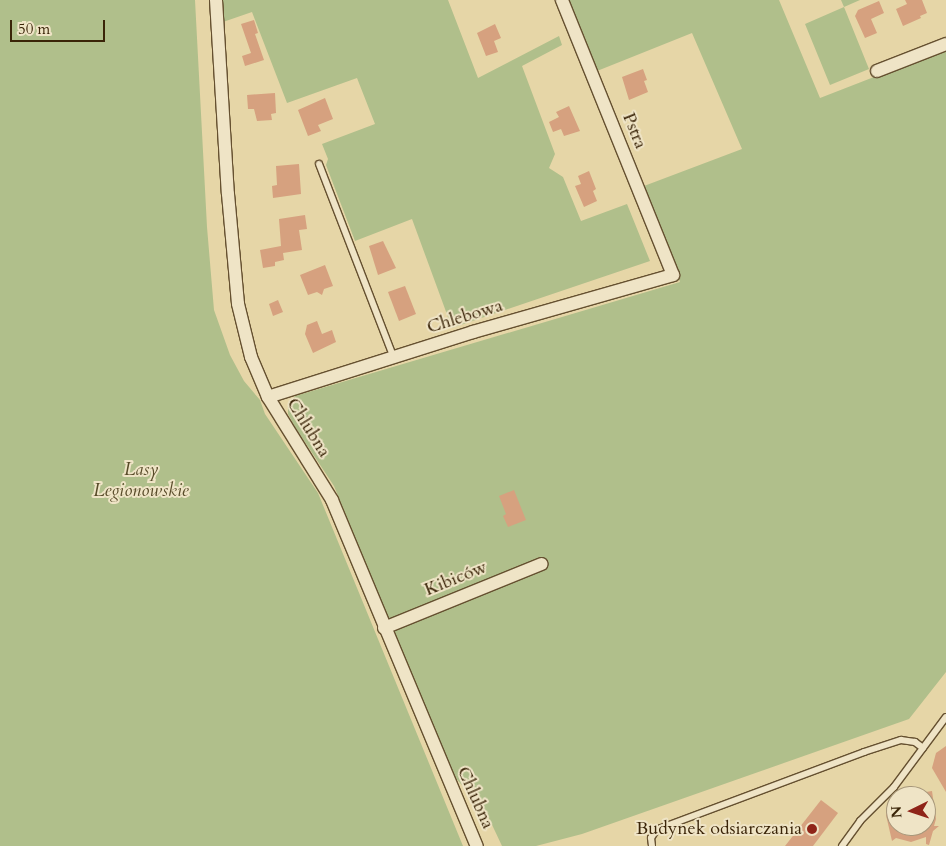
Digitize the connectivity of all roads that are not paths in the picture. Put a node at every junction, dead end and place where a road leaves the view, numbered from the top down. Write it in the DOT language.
graph roads {
  1 [pos="216,0"];
  2 [pos="562,0"];
  3 [pos="946,44"];
  4 [pos="877,71"];
  5 [pos="319,164"];
  6 [pos="673,275"];
  7 [pos="393,356"];
  8 [pos="268,396"];
  9 [pos="542,564"];
  10 [pos="384,628"];
  11 [pos="945,721"];
  12 [pos="923,748"];
  13 [pos="477,846"];
  14 [pos="652,846"];
  15 [pos="842,846"];
  1 -- 8 [label="street, Chlubna"];
  2 -- 6 [label="street, Pstra"];
  3 -- 4 [label="street"];
  5 -- 7 [label="lane"];
  6 -- 7 [label="street, Chlebowa"];
  7 -- 8 [label="street, Chlebowa"];
  8 -- 10 [label="street, Chlubna"];
  9 -- 10 [label="street, Kibiców"];
  10 -- 13 [label="street, Chlubna"];
  11 -- 12 [label="lane"];
  12 -- 14 [label="lane"];
  12 -- 15 [label="lane"];
}
